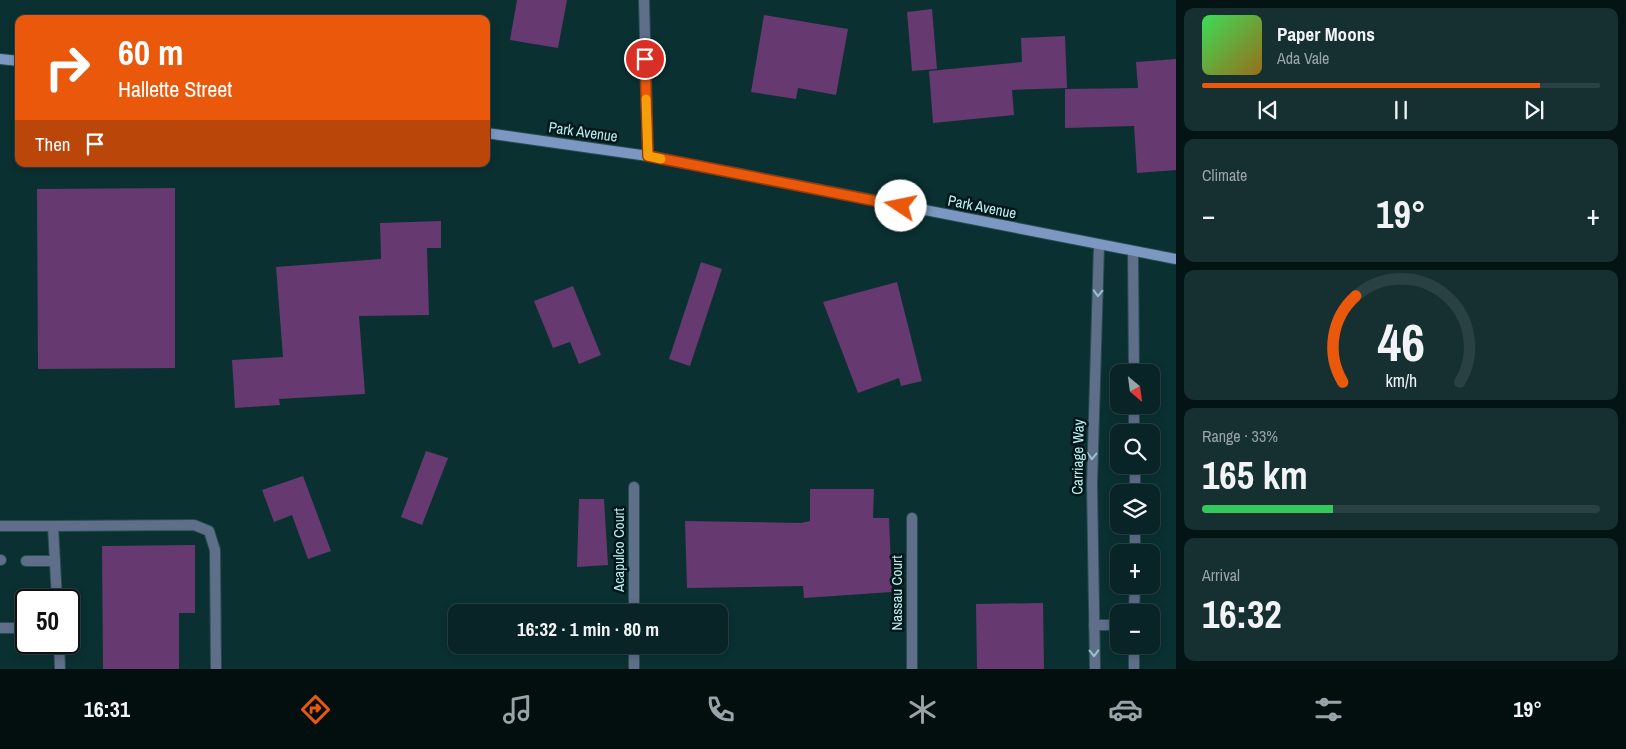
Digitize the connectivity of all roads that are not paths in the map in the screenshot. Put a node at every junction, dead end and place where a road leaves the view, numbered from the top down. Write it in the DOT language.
graph roads {
  1 [pos="644,0"];
  2 [pos="0,59"];
  3 [pos="15,60"];
  4 [pos="490,135"];
  5 [pos="648,156"];
  6 [pos="1099,245"];
  7 [pos="1133,252"];
  8 [pos="1176,259"];
  9 [pos="1134,364"];
  10 [pos="634,487"];
  11 [pos="912,518"];
  12 [pos="0,526"];
  13 [pos="53,526"];
  14 [pos="26,561"];
  15 [pos="55,561"];
  16 [pos="56,589"];
  17 [pos="634,604"];
  18 [pos="1094,625"];
  19 [pos="1110,625"];
  20 [pos="0,628"];
  21 [pos="15,628"];
  22 [pos="59,654"];
  23 [pos="634,654"];
  24 [pos="1134,654"];
  25 [pos="60,669"];
  26 [pos="216,669"];
  27 [pos="634,669"];
  28 [pos="912,669"];
  29 [pos="1095,669"];
  30 [pos="1134,669"];
  1 -- 5 [label="street"];
  2 -- 3 [label="main road"];
  4 -- 5 [label="main road, Park Avenue"];
  5 -- 6 [label="main road, Park Avenue"];
  6 -- 7 [label="main road, Park Avenue"];
  6 -- 18 [label="street, Carriage Way, one-way"];
  7 -- 8 [label="main road, Park Avenue"];
  7 -- 9 [label="street"];
  10 -- 17 [label="street, Acapulco Court"];
  11 -- 28 [label="street, Nassau Court"];
  12 -- 13 [label="street"];
  13 -- 15 [label="street"];
  13 -- 26 [label="street"];
  14 -- 15 [label="street"];
  15 -- 16 [label="street"];
  18 -- 19 [label="street"];
  18 -- 29 [label="street, Carriage Way, one-way"];
  20 -- 21 [label="street"];
  22 -- 25 [label="street"];
  23 -- 27 [label="street"];
  24 -- 30 [label="street"];
}
